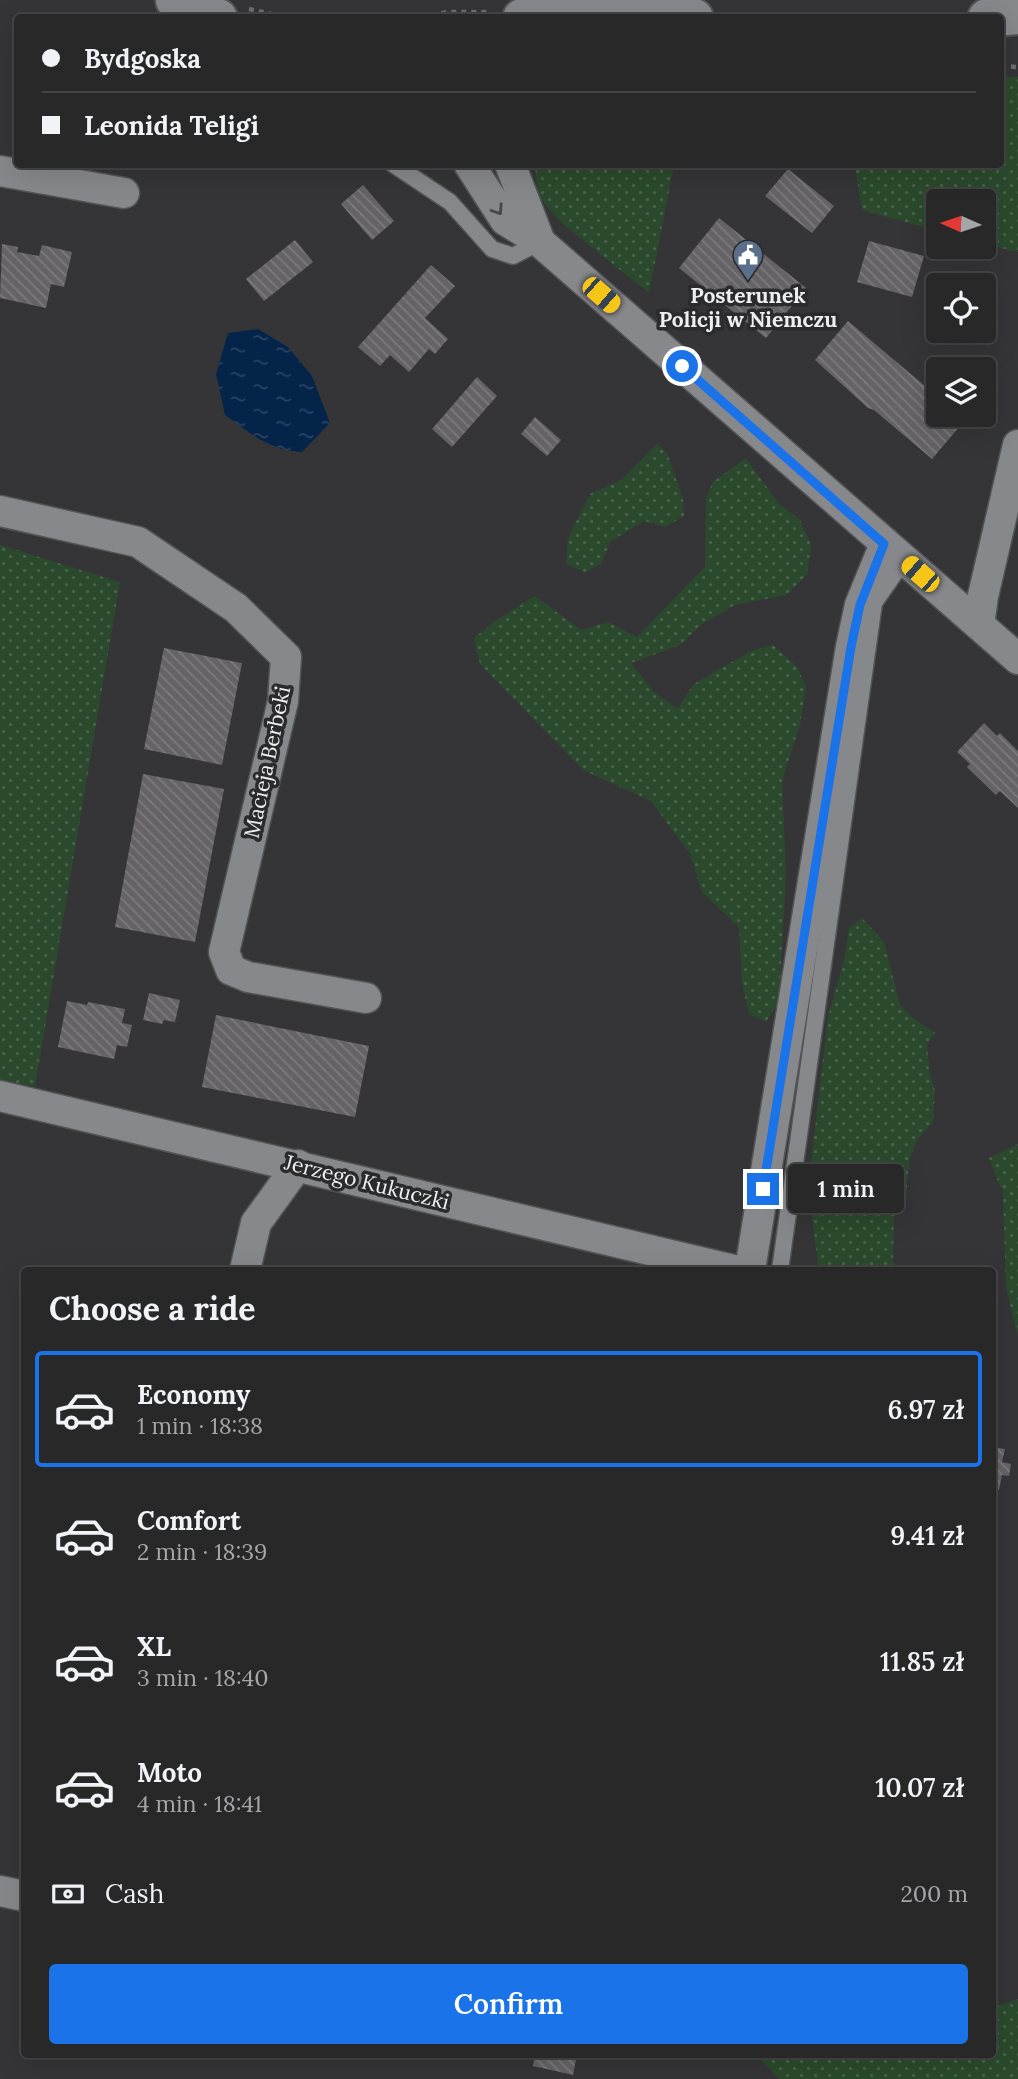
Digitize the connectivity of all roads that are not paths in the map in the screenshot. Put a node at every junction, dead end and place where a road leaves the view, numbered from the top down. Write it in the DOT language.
graph roads {
  1 [pos="175,0"];
  2 [pos="233,13"];
  3 [pos="514,14"];
  4 [pos="599,14"];
  5 [pos="625,14"];
  6 [pos="657,14"];
  7 [pos="399,168"];
  8 [pos="472,168"];
  9 [pos="512,168"];
  10 [pos="0,171"];
  11 [pos="124,193"];
  12 [pos="540,242"];
  13 [pos="1018,445"];
  14 [pos="0,511"];
  15 [pos="894,552"];
  16 [pos="979,625"];
  17 [pos="1018,659"];
  18 [pos="366,998"];
  19 [pos="0,1096"];
  20 [pos="298,1165"];
  21 [pos="246,1267"];
  22 [pos="722,1267"];
  23 [pos="750,1267"];
  24 [pos="780,1267"];
  25 [pos="0,1891"];
  26 [pos="21,1895"];
  1 -- 2 [label="street"];
  3 -- 4 [label="street"];
  5 -- 6 [label="street"];
  7 -- 12 [label="lane"];
  8 -- 12 [label="street, one-way"];
  9 -- 12 [label="street"];
  10 -- 11 [label="street"];
  12 -- 15 [label="street"];
  13 -- 16 [label="street"];
  14 -- 18 [label="street, Macieja Berbeki"];
  15 -- 16 [label="street"];
  15 -- 23 [label="street"];
  15 -- 24 [label="lane"];
  16 -- 17 [label="street"];
  19 -- 20 [label="street, Jerzego Kukuczki"];
  20 -- 21 [label="street"];
  20 -- 22 [label="street, Jerzego Kukuczki"];
  25 -- 26 [label="street"];
}
